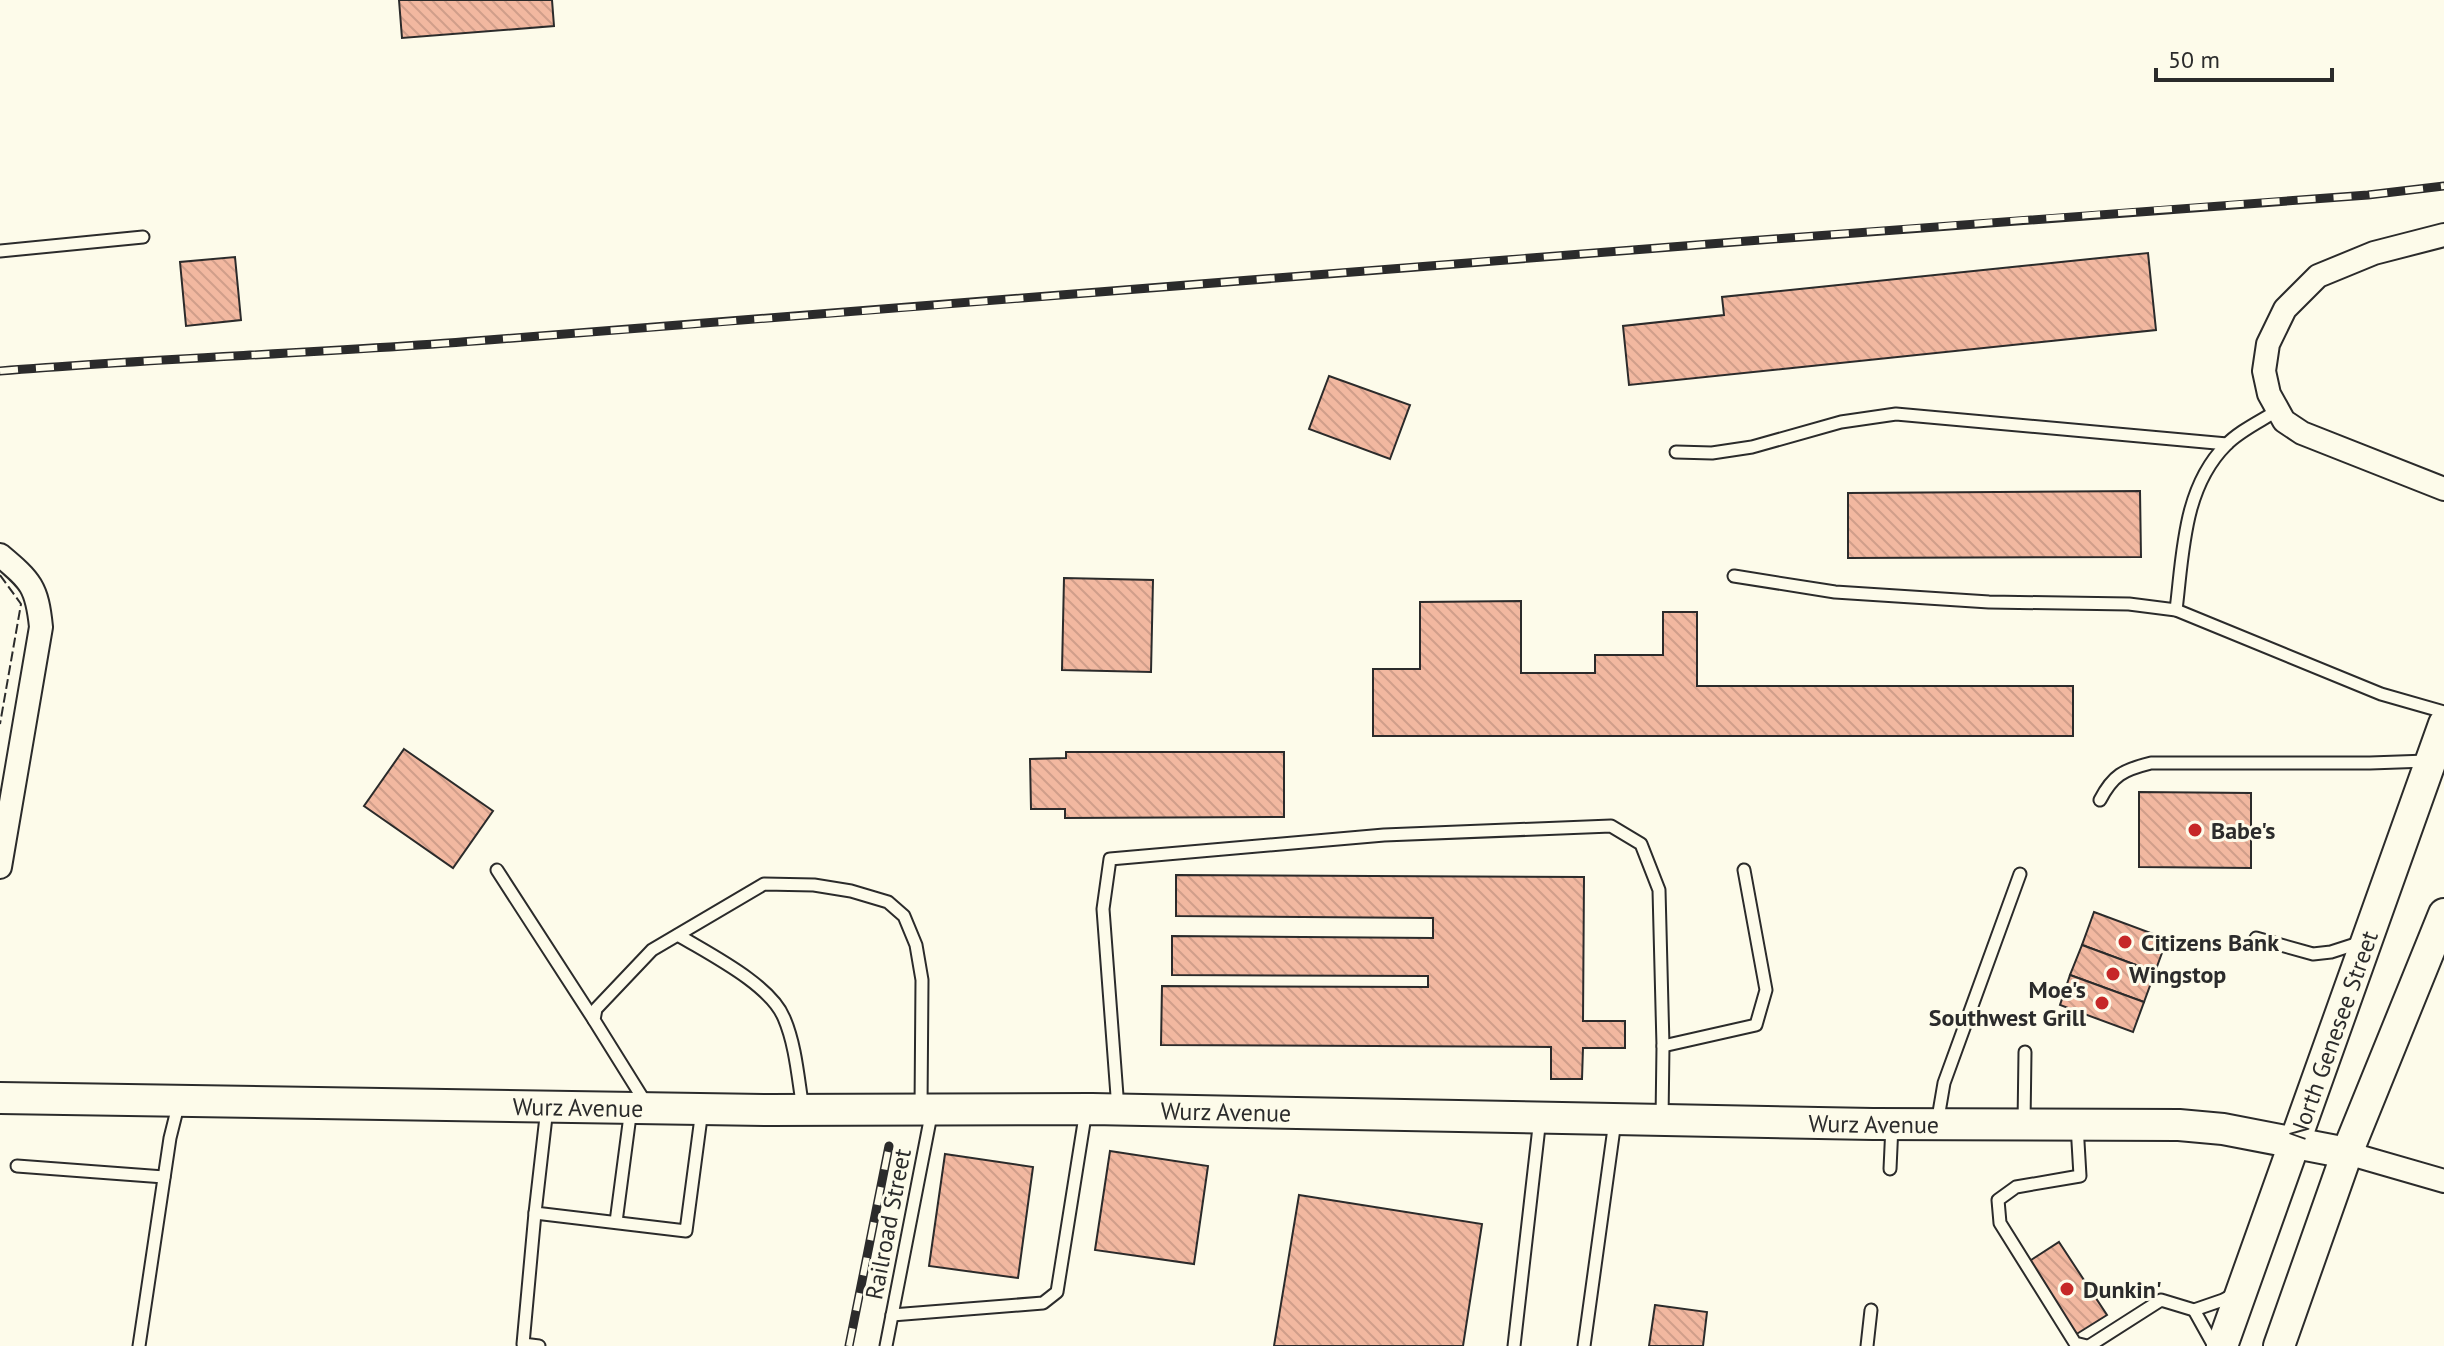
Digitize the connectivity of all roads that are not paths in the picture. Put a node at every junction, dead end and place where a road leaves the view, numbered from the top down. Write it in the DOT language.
graph roads {
  1 [pos="2444,235"];
  2 [pos="143,237"];
  3 [pos="0,251"];
  4 [pos="2278,410"];
  5 [pos="2227,444"];
  6 [pos="1676,452"];
  7 [pos="2444,489"];
  8 [pos="0,555"];
  9 [pos="1734,576"];
  10 [pos="2176,610"];
  11 [pos="2444,712"];
  12 [pos="2444,724"];
  13 [pos="2431,760"];
  14 [pos="2100,800"];
  15 [pos="0,867"];
  16 [pos="497,870"];
  17 [pos="1744,870"];
  18 [pos="2020,874"];
  19 [pos="2444,917"];
  20 [pos="678,935"];
  21 [pos="2256,938"];
  22 [pos="2366,940"];
  23 [pos="594,1020"];
  24 [pos="1663,1046"];
  25 [pos="2025,1052"];
  26 [pos="0,1098"];
  27 [pos="179,1102"];
  28 [pos="547,1107"];
  29 [pos="640,1108"];
  30 [pos="702,1109"];
  31 [pos="803,1110"];
  32 [pos="926,1110"];
  33 [pos="1086,1110"];
  34 [pos="1118,1110"];
  35 [pos="1540,1118"];
  36 [pos="1615,1119"];
  37 [pos="1662,1120"];
  38 [pos="1892,1124"];
  39 [pos="1937,1124"];
  40 [pos="2024,1124"];
  41 [pos="2077,1125"];
  42 [pos="2293,1142"];
  43 [pos="2347,1153"];
  44 [pos="17,1166"];
  45 [pos="1890,1169"];
  46 [pos="164,1177"];
  47 [pos="2444,1181"];
  48 [pos="535,1213"];
  49 [pos="616,1222"];
  50 [pos="2242,1289"];
  51 [pos="1871,1310"];
  52 [pos="2194,1310"];
  53 [pos="892,1315"];
  54 [pos="139,1346"];
  55 [pos="539,1346"];
  56 [pos="886,1346"];
  57 [pos="1514,1346"];
  58 [pos="1584,1346"];
  59 [pos="1867,1346"];
  60 [pos="2088,1346"];
  61 [pos="2214,1346"];
  62 [pos="2222,1346"];
  63 [pos="2279,1346"];
  1 -- 4 [label="street"];
  2 -- 3 [label="lane"];
  4 -- 5 [label="lane"];
  4 -- 7 [label="street"];
  5 -- 6 [label="lane"];
  5 -- 10 [label="lane"];
  8 -- 15 [label="street"];
  9 -- 10 [label="lane"];
  10 -- 11 [label="lane"];
  12 -- 13 [label="street, North Genesee Street"];
  13 -- 14 [label="lane"];
  13 -- 22 [label="street, North Genesee Street"];
  16 -- 23 [label="lane"];
  17 -- 24 [label="lane"];
  18 -- 39 [label="lane"];
  19 -- 43 [label="street"];
  20 -- 23 [label="lane, Railroad Street"];
  20 -- 31 [label="lane"];
  20 -- 32 [label="lane, Railroad Street"];
  21 -- 22 [label="lane"];
  22 -- 42 [label="street, North Genesee Street"];
  23 -- 29 [label="lane"];
  24 -- 34 [label="lane"];
  24 -- 37 [label="lane"];
  25 -- 40 [label="lane"];
  26 -- 27 [label="street, Wurz Avenue"];
  27 -- 28 [label="street, Wurz Avenue"];
  27 -- 46 [label="lane"];
  28 -- 29 [label="street, Wurz Avenue"];
  28 -- 48 [label="lane"];
  29 -- 30 [label="street, Wurz Avenue"];
  29 -- 49 [label="lane"];
  30 -- 31 [label="street, Wurz Avenue"];
  30 -- 49 [label="lane"];
  31 -- 32 [label="street, Wurz Avenue"];
  32 -- 33 [label="street, Wurz Avenue"];
  32 -- 53 [label="lane, Railroad Street"];
  33 -- 34 [label="street, Wurz Avenue"];
  33 -- 53 [label="lane"];
  34 -- 35 [label="street, Wurz Avenue"];
  35 -- 36 [label="street, Wurz Avenue"];
  35 -- 57 [label="lane"];
  36 -- 37 [label="street, Wurz Avenue"];
  36 -- 58 [label="lane"];
  37 -- 38 [label="street, Wurz Avenue"];
  38 -- 39 [label="street, Wurz Avenue"];
  38 -- 45 [label="lane"];
  39 -- 40 [label="street, Wurz Avenue"];
  40 -- 41 [label="street, Wurz Avenue"];
  41 -- 42 [label="street, Wurz Avenue"];
  41 -- 60 [label="lane"];
  42 -- 43 [label="street, Wurz Avenue"];
  42 -- 50 [label="street, North Genesee Street"];
  43 -- 47 [label="street, Wurz Avenue"];
  43 -- 63 [label="street"];
  44 -- 46 [label="lane"];
  46 -- 54 [label="lane"];
  48 -- 49 [label="lane"];
  48 -- 55 [label="lane"];
  50 -- 52 [label="lane"];
  50 -- 62 [label="street, North Genesee Street"];
  51 -- 59 [label="lane"];
  52 -- 60 [label="lane"];
  52 -- 61 [label="lane"];
  53 -- 56 [label="lane, Railroad Street"];
}
